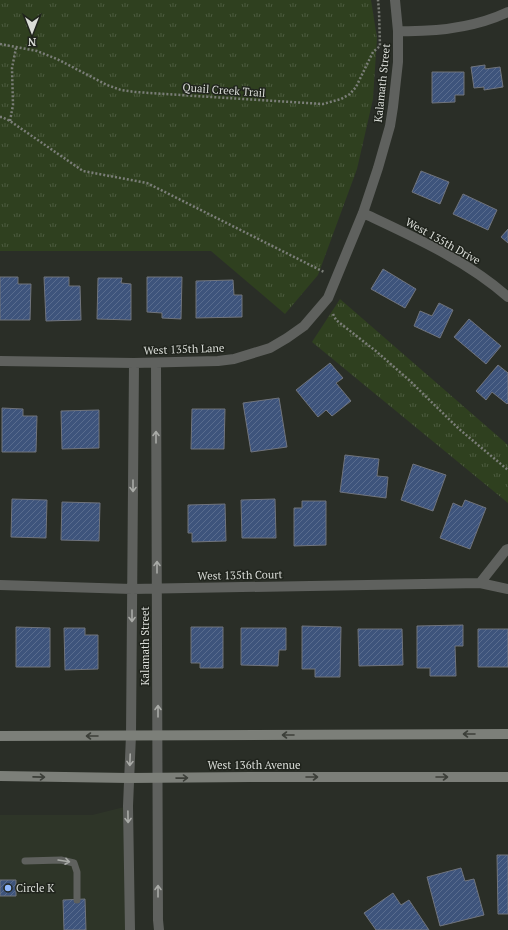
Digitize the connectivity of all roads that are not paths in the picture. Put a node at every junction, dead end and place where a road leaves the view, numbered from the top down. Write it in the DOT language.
graph roads {
  1 [pos="395,0"];
  2 [pos="508,12"];
  3 [pos="398,31"];
  4 [pos="363,213"];
  5 [pos="508,297"];
  6 [pos="0,362"];
  7 [pos="156,362"];
  8 [pos="134,363"];
  9 [pos="508,548"];
  10 [pos="480,583"];
  11 [pos="0,585"];
  12 [pos="157,588"];
  13 [pos="132,589"];
  14 [pos="508,589"];
  15 [pos="508,734"];
  16 [pos="0,736"];
  17 [pos="131,736"];
  18 [pos="158,736"];
  19 [pos="0,776"];
  20 [pos="508,777"];
  21 [pos="129,778"];
  22 [pos="158,778"];
  23 [pos="25,861"];
  24 [pos="77,900"];
  25 [pos="130,930"];
  26 [pos="159,930"];
  1 -- 3 [label="street, Kalamath Street"];
  2 -- 3 [label="street"];
  3 -- 4 [label="street, Kalamath Street"];
  4 -- 5 [label="street, West 135th Drive"];
  4 -- 7 [label="street, West 135th Lane"];
  6 -- 8 [label="street, West 135th Lane"];
  7 -- 8 [label="street, West 135th Lane"];
  12 -- 7 [label="street, Kalamath Street, one-way"];
  8 -- 13 [label="street, Kalamath Street, one-way"];
  9 -- 10 [label="street"];
  10 -- 12 [label="street, West 135th Court"];
  10 -- 14 [label="street, West 135th Court"];
  11 -- 13 [label="street, West 135th Court"];
  12 -- 13 [label="street, West 135th Court"];
  18 -- 12 [label="street, Kalamath Street, one-way"];
  13 -- 17 [label="street, Kalamath Street, one-way"];
  15 -- 18 [label="main road, one-way"];
  17 -- 16 [label="main road, one-way"];
  17 -- 18 [label="main road"];
  17 -- 21 [label="street, Kalamath Street, one-way"];
  18 -- 22 [label="street, Kalamath Street"];
  19 -- 21 [label="main road, West 136th Avenue, one-way"];
  22 -- 20 [label="main road, West 136th Avenue, one-way"];
  21 -- 22 [label="main road, West 136th Avenue"];
  21 -- 25 [label="street, Kalamath Street, one-way"];
  26 -- 22 [label="street, Kalamath Street, one-way"];
  23 -- 24 [label="lane, one-way"];
}
